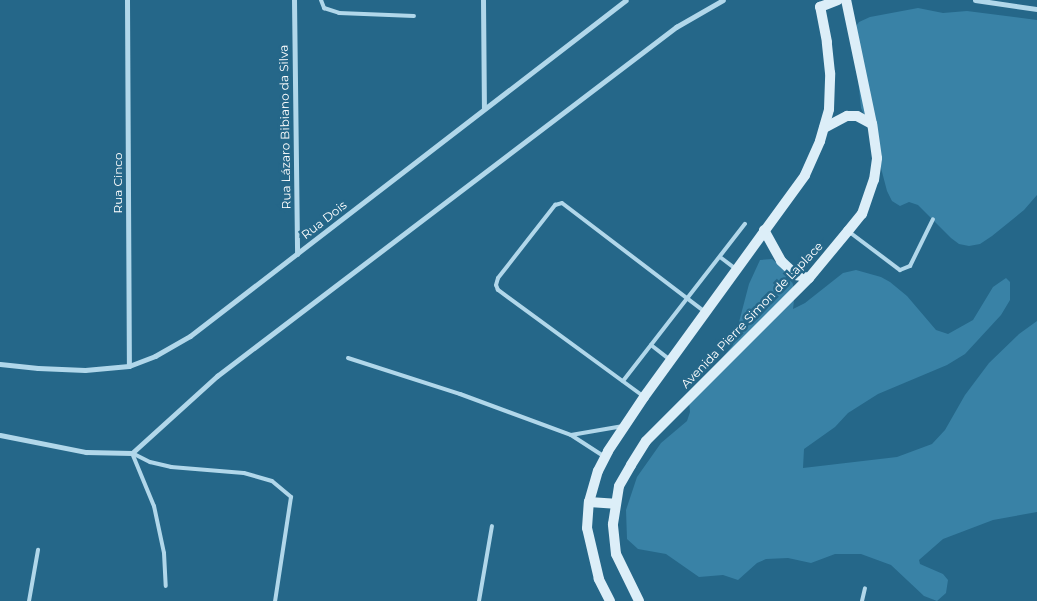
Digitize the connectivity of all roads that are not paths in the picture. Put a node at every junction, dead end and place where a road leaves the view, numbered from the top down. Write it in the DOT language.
graph roads {
  1 [pos="127,0"];
  2 [pos="294,0"];
  3 [pos="321,0"];
  4 [pos="483,0"];
  5 [pos="626,0"];
  6 [pos="723,0"];
  7 [pos="838,0"];
  8 [pos="846,0"];
  9 [pos="975,0"];
  10 [pos="1037,9"];
  11 [pos="414,16"];
  12 [pos="484,108"];
  13 [pos="872,124"];
  14 [pos="824,128"];
  15 [pos="933,219"];
  16 [pos="745,224"];
  17 [pos="764,230"];
  18 [pos="848,231"];
  19 [pos="297,254"];
  20 [pos="720,257"];
  21 [pos="736,270"];
  22 [pos="808,278"];
  23 [pos="687,299"];
  24 [pos="706,312"];
  25 [pos="651,345"];
  26 [pos="348,358"];
  27 [pos="671,360"];
  28 [pos="0,364"];
  29 [pos="129,366"];
  30 [pos="623,381"];
  31 [pos="644,397"];
  32 [pos="624,426"];
  33 [pos="0,435"];
  34 [pos="570,435"];
  35 [pos="132,453"];
  36 [pos="605,457"];
  37 [pos="589,502"];
  38 [pos="616,504"];
  39 [pos="492,526"];
  40 [pos="38,550"];
  41 [pos="166,586"];
  42 [pos="865,588"];
  43 [pos="29,601"];
  44 [pos="275,601"];
  45 [pos="479,601"];
  46 [pos="610,601"];
  47 [pos="639,601"];
  48 [pos="862,601"];
  1 -- 29 [label="street, Rua Cinco"];
  2 -- 19 [label="street, Rua Lázaro Bibiano da Silva"];
  3 -- 11 [label="lane"];
  4 -- 12 [label="street"];
  5 -- 12 [label="street, Rua Dois"];
  6 -- 35 [label="street"];
  7 -- 14 [label="street, Avenida Pierre Simon de Laplace"];
  8 -- 13 [label="street, Avenida Pierre Simon de Laplace"];
  9 -- 10 [label="street"];
  12 -- 19 [label="street, Rua Dois"];
  13 -- 14 [label="street"];
  13 -- 18 [label="street, Avenida Pierre Simon de Laplace"];
  14 -- 17 [label="street, Avenida Pierre Simon de Laplace"];
  15 -- 18 [label="lane"];
  16 -- 20 [label="lane"];
  17 -- 21 [label="street, Avenida Pierre Simon de Laplace"];
  17 -- 22 [label="street"];
  18 -- 22 [label="street, Avenida Pierre Simon de Laplace"];
  19 -- 29 [label="street, Rua Dois"];
  20 -- 21 [label="lane"];
  20 -- 23 [label="lane"];
  21 -- 24 [label="street, Avenida Pierre Simon de Laplace"];
  22 -- 38 [label="street, Avenida Pierre Simon de Laplace"];
  23 -- 24 [label="lane"];
  23 -- 25 [label="lane"];
  23 -- 30 [label="lane"];
  24 -- 27 [label="street, Avenida Pierre Simon de Laplace"];
  25 -- 27 [label="lane"];
  25 -- 30 [label="lane"];
  26 -- 34 [label="lane"];
  27 -- 31 [label="street, Avenida Pierre Simon de Laplace"];
  28 -- 29 [label="street, Rua Dois"];
  30 -- 31 [label="lane"];
  31 -- 32 [label="street, Avenida Pierre Simon de Laplace"];
  32 -- 34 [label="lane"];
  32 -- 36 [label="street, Avenida Pierre Simon de Laplace"];
  33 -- 35 [label="street"];
  34 -- 36 [label="lane"];
  35 -- 41 [label="lane"];
  35 -- 44 [label="lane"];
  36 -- 37 [label="street, Avenida Pierre Simon de Laplace"];
  37 -- 38 [label="street"];
  37 -- 46 [label="street, Avenida Pierre Simon de Laplace"];
  38 -- 47 [label="street, Avenida Pierre Simon de Laplace"];
  39 -- 45 [label="lane"];
  40 -- 43 [label="lane"];
  42 -- 48 [label="lane"];
}
